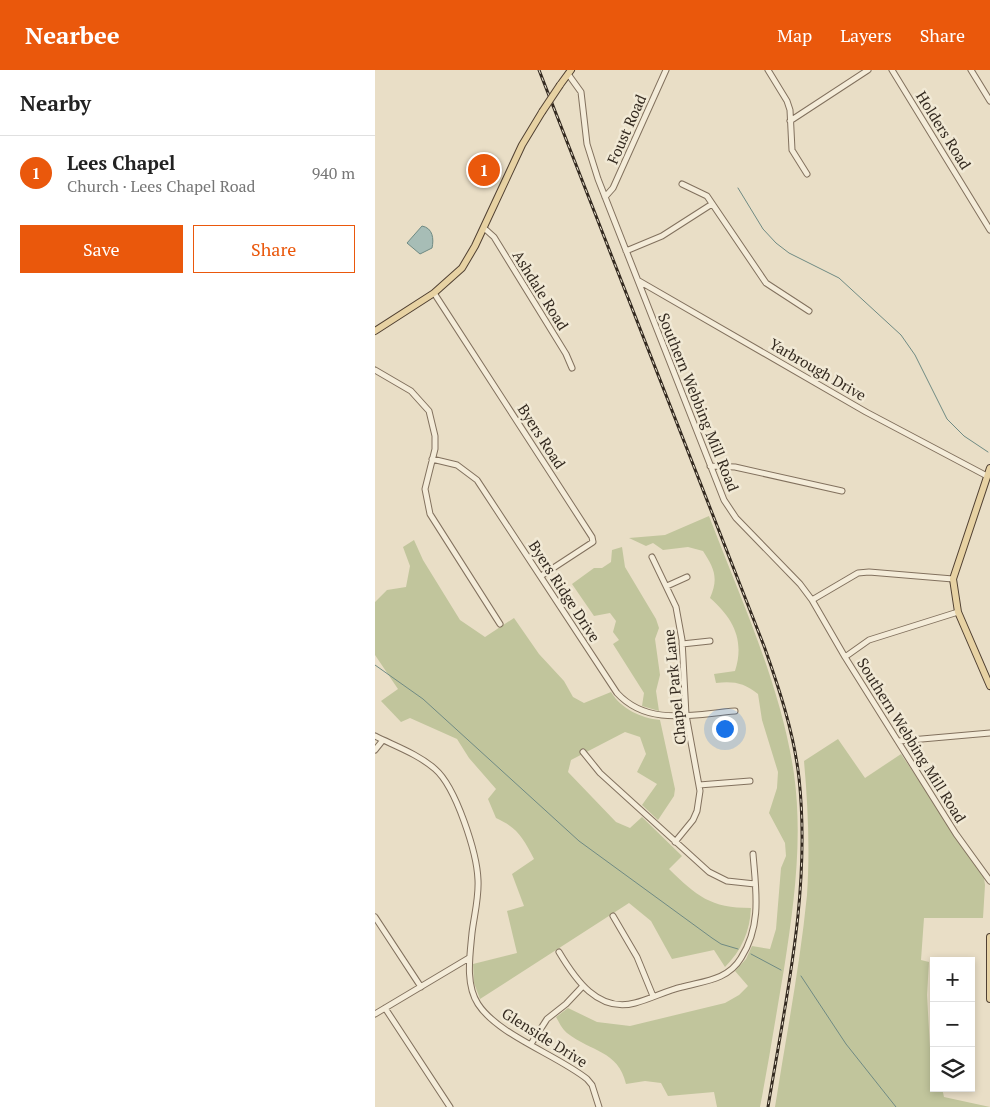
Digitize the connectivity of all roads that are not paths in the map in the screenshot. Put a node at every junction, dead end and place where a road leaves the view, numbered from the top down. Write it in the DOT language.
graph roads {
  1 [pos="666,70"];
  2 [pos="768,70"];
  3 [pos="868,70"];
  4 [pos="892,70"];
  5 [pos="971,70"];
  6 [pos="569,72"];
  7 [pos="990,101"];
  8 [pos="790,121"];
  9 [pos="807,174"];
  10 [pos="682,184"];
  11 [pos="605,197"];
  12 [pos="712,204"];
  13 [pos="484,228"];
  14 [pos="990,230"];
  15 [pos="626,251"];
  16 [pos="638,280"];
  17 [pos="433,293"];
  18 [pos="809,311"];
  19 [pos="375,331"];
  20 [pos="572,368"];
  21 [pos="375,370"];
  22 [pos="433,459"];
  23 [pos="710,466"];
  24 [pos="990,468"];
  25 [pos="988,481"];
  26 [pos="843,491"];
  27 [pos="652,557"];
  28 [pos="541,576"];
  29 [pos="687,577"];
  30 [pos="953,579"];
  31 [pos="667,586"];
  32 [pos="813,600"];
  33 [pos="957,612"];
  34 [pos="500,624"];
  35 [pos="710,641"];
  36 [pos="682,644"];
  37 [pos="845,657"];
  38 [pos="990,686"];
  39 [pos="735,710"];
  40 [pos="686,715"];
  41 [pos="990,733"];
  42 [pos="375,736"];
  43 [pos="383,740"];
  44 [pos="899,741"];
  45 [pos="375,750"];
  46 [pos="583,752"];
  47 [pos="750,781"];
  48 [pos="699,785"];
  49 [pos="675,842"];
  50 [pos="753,854"];
  51 [pos="990,881"];
  52 [pos="755,884"];
  53 [pos="613,916"];
  54 [pos="375,917"];
  55 [pos="990,937"];
  56 [pos="559,952"];
  57 [pos="469,958"];
  58 [pos="421,987"];
  59 [pos="583,987"];
  60 [pos="653,996"];
  61 [pos="990,999"];
  62 [pos="385,1008"];
  63 [pos="375,1014"];
  64 [pos="531,1044"];
  65 [pos="450,1107"];
  66 [pos="599,1107"];
  1 -- 11 [label="street, Foust Road"];
  2 -- 8 [label="street"];
  3 -- 8 [label="street"];
  4 -- 14 [label="street, Holders Road"];
  5 -- 7 [label="street"];
  6 -- 11 [label="street, Southern Webbing Mill Road"];
  6 -- 13 [label="main road, bridge"];
  8 -- 9 [label="street"];
  10 -- 12 [label="street"];
  11 -- 15 [label="street, Southern Webbing Mill Road"];
  12 -- 15 [label="street"];
  12 -- 18 [label="street"];
  13 -- 17 [label="main road"];
  13 -- 20 [label="street, Ashdale Road"];
  15 -- 16 [label="street, Southern Webbing Mill Road"];
  16 -- 23 [label="street, Southern Webbing Mill Road"];
  16 -- 25 [label="street, Yarbrough Drive"];
  17 -- 19 [label="main road"];
  17 -- 28 [label="street, Byers Road"];
  21 -- 22 [label="street"];
  22 -- 28 [label="street, Byers Ridge Drive"];
  22 -- 34 [label="street"];
  23 -- 26 [label="street"];
  23 -- 32 [label="street, Southern Webbing Mill Road"];
  24 -- 25 [label="main road"];
  25 -- 30 [label="main road"];
  27 -- 31 [label="street, Chapel Park Lane"];
  28 -- 40 [label="street, Byers Ridge Drive"];
  29 -- 31 [label="street"];
  30 -- 32 [label="street"];
  30 -- 33 [label="main road"];
  31 -- 36 [label="street, Chapel Park Lane"];
  32 -- 37 [label="street, Southern Webbing Mill Road"];
  33 -- 37 [label="street"];
  33 -- 38 [label="main road"];
  35 -- 36 [label="street"];
  36 -- 40 [label="street, Chapel Park Lane"];
  37 -- 44 [label="street, Southern Webbing Mill Road"];
  39 -- 40 [label="street, Byers Ridge Drive"];
  40 -- 48 [label="street, Chapel Park Lane"];
  41 -- 44 [label="street"];
  42 -- 43 [label="street, Glenside Drive"];
  43 -- 45 [label="street"];
  43 -- 57 [label="street, Glenside Drive"];
  44 -- 51 [label="street, Southern Webbing Mill Road"];
  46 -- 49 [label="street"];
  47 -- 48 [label="street"];
  48 -- 49 [label="street, Chapel Park Lane"];
  49 -- 52 [label="street"];
  50 -- 52 [label="street"];
  52 -- 60 [label="street"];
  53 -- 60 [label="street"];
  54 -- 58 [label="street"];
  55 -- 61 [label="main road"];
  56 -- 59 [label="street"];
  57 -- 58 [label="street"];
  57 -- 64 [label="street, Glenside Drive"];
  58 -- 62 [label="street"];
  59 -- 60 [label="street"];
  59 -- 64 [label="street"];
  62 -- 63 [label="street"];
  62 -- 65 [label="street"];
  64 -- 66 [label="street, Glenside Drive"];
}
